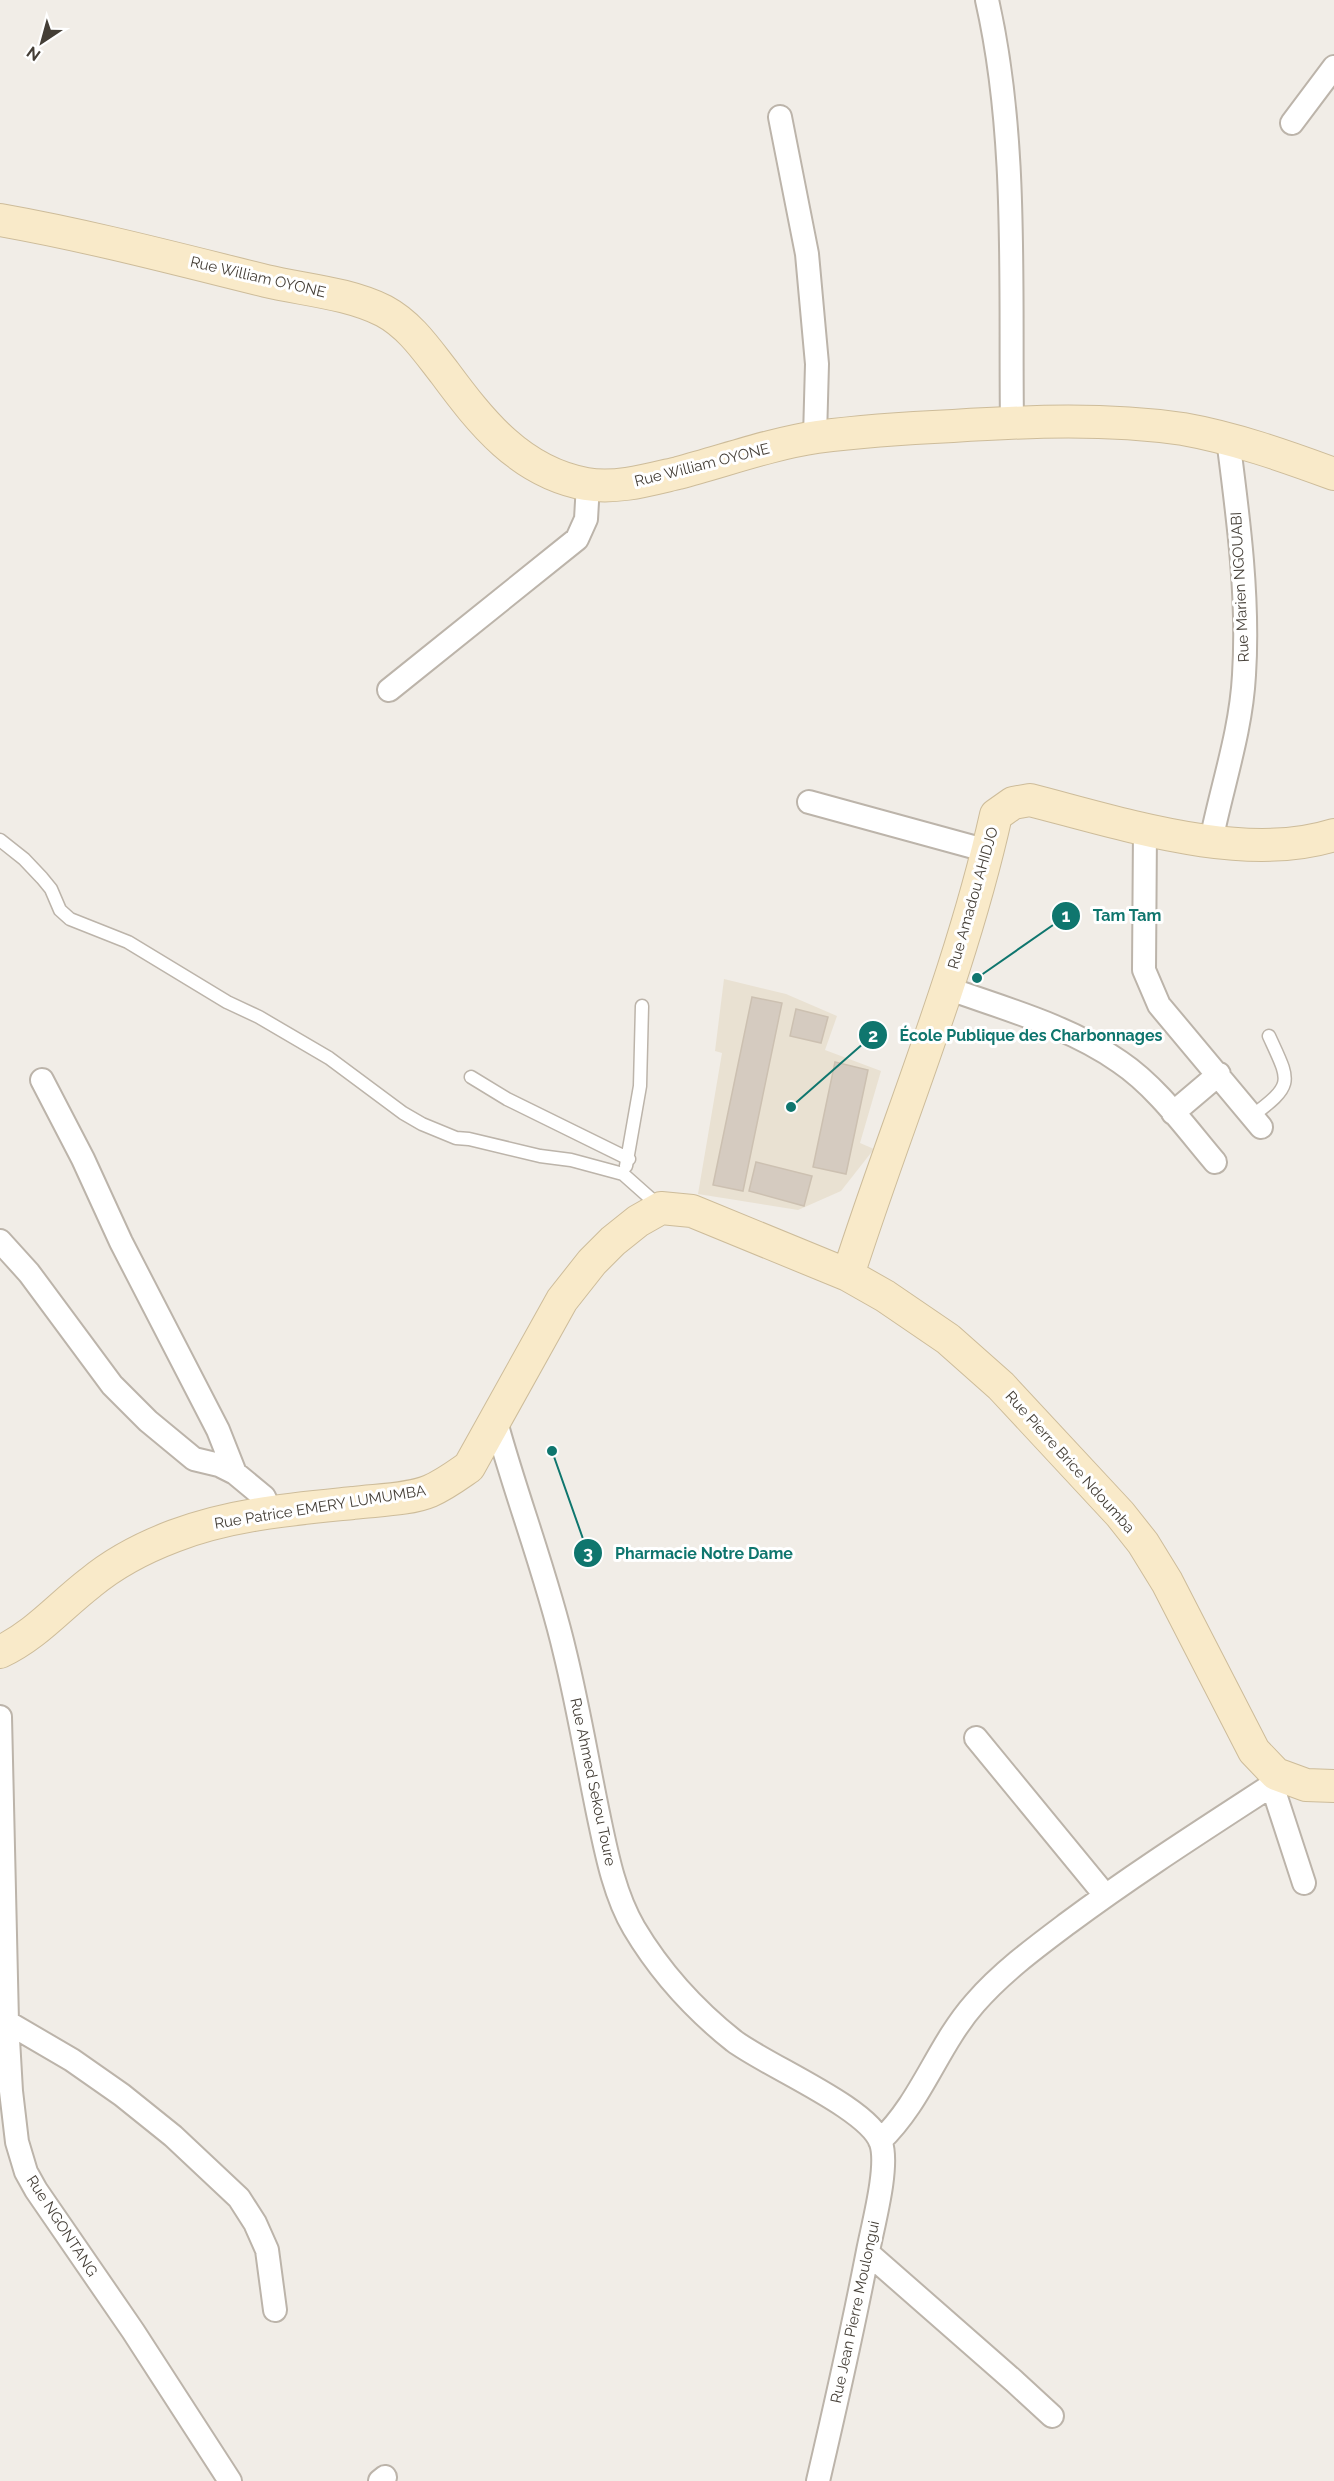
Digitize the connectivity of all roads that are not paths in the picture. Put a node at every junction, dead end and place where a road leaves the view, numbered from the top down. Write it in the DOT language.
graph roads {
  1 [pos="987,0"];
  2 [pos="1334,67"];
  3 [pos="780,117"];
  4 [pos="1292,123"];
  5 [pos="0,220"];
  6 [pos="1012,422"];
  7 [pos="815,437"];
  8 [pos="1228,439"];
  9 [pos="1334,474"];
  10 [pos="588,484"];
  11 [pos="389,690"];
  12 [pos="809,802"];
  13 [pos="1145,830"];
  14 [pos="1334,835"];
  15 [pos="0,840"];
  16 [pos="1211,841"];
  17 [pos="988,851"];
  18 [pos="947,988"];
  19 [pos="642,1006"];
  20 [pos="1269,1036"];
  21 [pos="1219,1074"];
  22 [pos="471,1077"];
  23 [pos="42,1080"];
  24 [pos="1173,1113"];
  25 [pos="1256,1121"];
  26 [pos="628,1159"];
  27 [pos="1215,1162"];
  28 [pos="623,1174"];
  29 [pos="662,1208"];
  30 [pos="0,1241"];
  31 [pos="848,1275"];
  32 [pos="496,1422"];
  33 [pos="235,1473"];
  34 [pos="271,1512"];
  35 [pos="0,1652"];
  36 [pos="0,1717"];
  37 [pos="976,1738"];
  38 [pos="1274,1779"];
  39 [pos="1334,1786"];
  40 [pos="1304,1883"];
  41 [pos="1105,1896"];
  42 [pos="7,2022"];
  43 [pos="880,2141"];
  44 [pos="868,2253"];
  45 [pos="275,2310"];
  46 [pos="1052,2416"];
  47 [pos="230,2481"];
  48 [pos="818,2481"];
  1 -- 6 [label="street"];
  2 -- 4 [label="street"];
  3 -- 7 [label="street"];
  5 -- 10 [label="street, Rue William OYONE"];
  6 -- 7 [label="street, Rue William OYONE"];
  6 -- 8 [label="street, Rue William OYONE"];
  7 -- 10 [label="street, Rue William OYONE"];
  8 -- 9 [label="street, Rue William OYONE"];
  8 -- 16 [label="street, Rue Marien NGOUABI"];
  10 -- 11 [label="street"];
  12 -- 17 [label="street"];
  13 -- 16 [label="street, Rue Amadou AHIDJO"];
  13 -- 17 [label="street, Rue Amadou AHIDJO"];
  13 -- 21 [label="street"];
  14 -- 16 [label="street, Rue Amadou AHIDJO"];
  15 -- 28 [label="lane"];
  17 -- 18 [label="street, Rue Amadou AHIDJO"];
  18 -- 24 [label="street"];
  18 -- 31 [label="street, Rue Amadou AHIDJO"];
  19 -- 26 [label="lane"];
  20 -- 25 [label="lane"];
  21 -- 24 [label="street"];
  21 -- 25 [label="street"];
  22 -- 26 [label="lane"];
  23 -- 33 [label="street"];
  24 -- 27 [label="street"];
  26 -- 28 [label="lane"];
  28 -- 29 [label="lane"];
  29 -- 31 [label="street"];
  29 -- 32 [label="street, Rue Patrice EMERY LUMUMBA"];
  30 -- 33 [label="street"];
  31 -- 38 [label="street, Rue Pierre Brice Ndoumba"];
  32 -- 34 [label="street, Rue Patrice EMERY LUMUMBA"];
  32 -- 43 [label="street, Rue Ahmed Sekou Toure"];
  33 -- 34 [label="street"];
  34 -- 35 [label="street, Rue Patrice EMERY LUMUMBA"];
  36 -- 42 [label="street, Rue NGONTANG"];
  37 -- 41 [label="street"];
  38 -- 39 [label="street, Rue Pierre Brice Ndoumba"];
  38 -- 40 [label="street"];
  38 -- 41 [label="street"];
  41 -- 43 [label="street"];
  42 -- 45 [label="street"];
  42 -- 47 [label="street, Rue NGONTANG"];
  43 -- 44 [label="street, Rue Jean Pierre Moulongui"];
  44 -- 46 [label="street"];
  44 -- 48 [label="street, Rue Jean Pierre Moulongui"];
}
